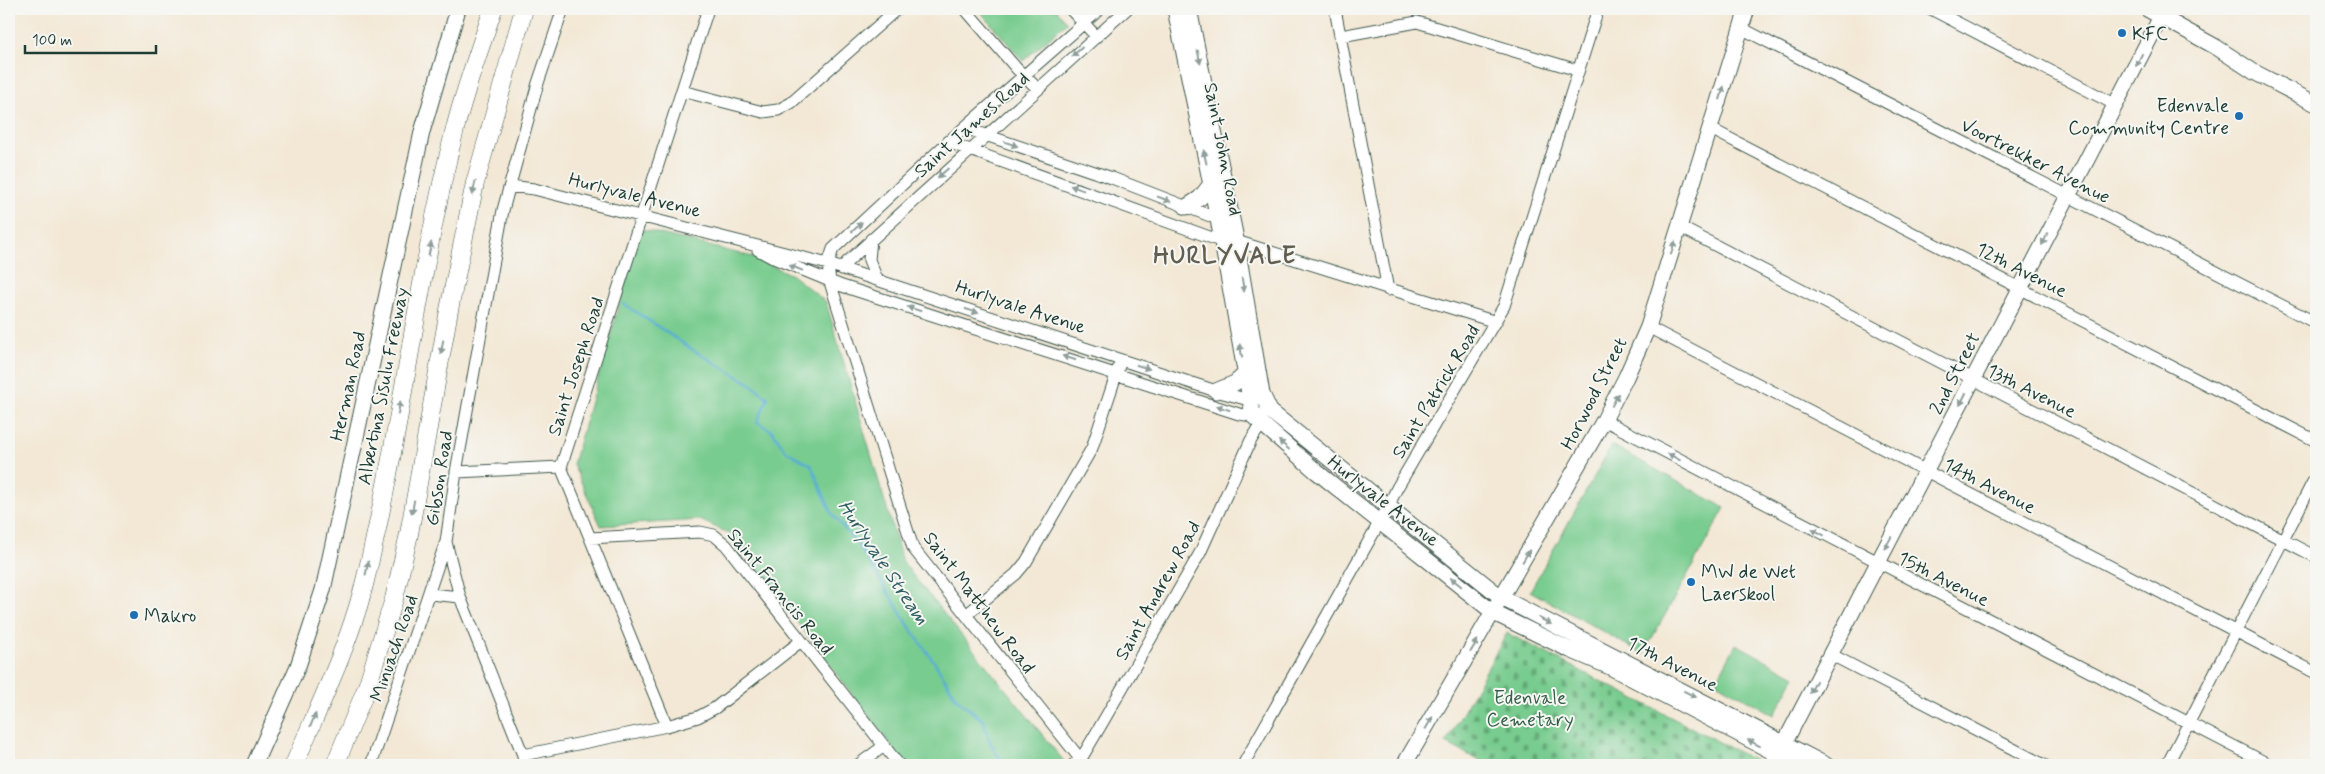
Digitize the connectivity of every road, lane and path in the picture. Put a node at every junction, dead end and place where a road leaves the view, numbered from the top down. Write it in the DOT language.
graph roads {
  1 [pos="458,9"];
  2 [pos="483,9"];
  3 [pos="493,9"];
  4 [pos="524,9"];
  5 [pos="534,9"];
  6 [pos="563,9"];
  7 [pos="708,9"];
  8 [pos="897,9"];
  9 [pos="965,9"];
  10 [pos="1070,9"];
  11 [pos="1100,9"];
  12 [pos="1127,9"];
  13 [pos="1175,9"];
  14 [pos="1189,9"];
  15 [pos="1335,9"];
  16 [pos="1598,9"];
  17 [pos="1747,9"];
  18 [pos="1931,9"];
  19 [pos="2147,9"];
  20 [pos="2164,11"];
  21 [pos="1084,22"];
  22 [pos="1741,28"];
  23 [pos="1096,36"];
  24 [pos="1341,36"];
  25 [pos="1578,70"];
  26 [pos="1024,75"];
  27 [pos="1037,88"];
  28 [pos="682,91"];
  29 [pos="2116,104"];
  30 [pos="2316,104"];
  31 [pos="455,128"];
  32 [pos="965,128"];
  33 [pos="1711,129"];
  34 [pos="985,135"];
  35 [pos="486,140"];
  36 [pos="948,142"];
  37 [pos="969,150"];
  38 [pos="1112,178"];
  39 [pos="1211,184"];
  40 [pos="510,186"];
  41 [pos="2068,196"];
  42 [pos="1105,198"];
  43 [pos="1186,207"];
  44 [pos="642,216"];
  45 [pos="1218,219"];
  46 [pos="1680,227"];
  47 [pos="871,239"];
  48 [pos="1232,241"];
  49 [pos="750,245"];
  50 [pos="833,249"];
  51 [pos="811,259"];
  52 [pos="828,264"];
  53 [pos="842,269"];
  54 [pos="877,279"];
  55 [pos="830,282"];
  56 [pos="842,286"];
  57 [pos="2020,288"];
  58 [pos="1388,290"];
  59 [pos="1496,322"];
  60 [pos="2316,323"];
  61 [pos="1648,327"];
  62 [pos="844,328"];
  63 [pos="1121,360"];
  64 [pos="1252,372"];
  65 [pos="1116,374"];
  66 [pos="1973,379"];
  67 [pos="1216,391"];
  68 [pos="1255,397"];
  69 [pos="1270,411"];
  70 [pos="1604,420"];
  71 [pos="1257,421"];
  72 [pos="1295,431"];
  73 [pos="2316,441"];
  74 [pos="561,468"];
  75 [pos="1926,471"];
  76 [pos="456,472"];
  77 [pos="2316,476"];
  78 [pos="1388,507"];
  79 [pos="1380,521"];
  80 [pos="590,538"];
  81 [pos="2283,540"];
  82 [pos="446,542"];
  83 [pos="2316,557"];
  84 [pos="1877,563"];
  85 [pos="430,594"];
  86 [pos="460,597"];
  87 [pos="1502,598"];
  88 [pos="1494,613"];
  89 [pos="966,616"];
  90 [pos="2236,632"];
  91 [pos="801,641"];
  92 [pos="1830,654"];
  93 [pos="2316,673"];
  94 [pos="2189,723"];
  95 [pos="667,726"];
  96 [pos="884,746"];
  97 [pos="1778,755"];
  98 [pos="524,760"];
  99 [pos="1080,763"];
  100 [pos="254,765"];
  101 [pos="294,765"];
  102 [pos="335,765"];
  103 [pos="371,765"];
  104 [pos="858,765"];
  105 [pos="899,765"];
  106 [pos="1243,765"];
  107 [pos="1404,765"];
  108 [pos="1798,765"];
  109 [pos="1826,765"];
  110 [pos="2044,765"];
  111 [pos="2167,765"];
  112 [pos="2270,765"];
  1 -- 100 [label="main road, Herman Road"];
  2 -- 31 [label="highway"];
  3 -- 31 [label="highway, Albertina Sisulu Freeway"];
  4 -- 35 [label="highway"];
  5 -- 35 [label="highway"];
  6 -- 40 [label="street, Gibson Road"];
  7 -- 28 [label="street, Saint Joseph Road"];
  8 -- 28 [label="street"];
  9 -- 26 [label="street"];
  10 -- 21 [label="street"];
  11 -- 21 [label="street, Saint James Road"];
  12 -- 23 [label="street, Saint James Road"];
  39 -- 13 [label="main road, Saint John Road, one-way"];
  14 -- 48 [label="main road, Saint John Road, one-way"];
  15 -- 24 [label="street"];
  16 -- 25 [label="street, Saint Patrick Road"];
  17 -- 22 [label="main road, Horwood Street"];
  18 -- 29 [label="street"];
  19 -- 20 [label="main road"];
  20 -- 29 [label="main road, 2nd Street, one-way"];
  20 -- 30 [label="main road"];
  21 -- 23 [label="street"];
  21 -- 26 [label="street, Saint James Road"];
  33 -- 22 [label="main road, Horwood Street, one-way"];
  22 -- 41 [label="street, Voortrekker Avenue"];
  23 -- 27 [label="street, Saint James Road, one-way"];
  24 -- 25 [label="street"];
  24 -- 58 [label="street"];
  25 -- 59 [label="street, Saint Patrick Road"];
  26 -- 27 [label="street"];
  26 -- 32 [label="street, Saint James Road"];
  27 -- 34 [label="street, Saint James Road"];
  28 -- 44 [label="street, Saint Joseph Road"];
  29 -- 41 [label="main road, 2nd Street"];
  101 -- 31 [label="highway, Albertina Sisulu Freeway, one-way"];
  32 -- 34 [label="street"];
  32 -- 36 [label="street, Saint James Road"];
  33 -- 46 [label="main road, Horwood Street"];
  33 -- 57 [label="street, 12th Avenue"];
  34 -- 37 [label="street, Saint James Road"];
  34 -- 38 [label="street, one-way"];
  35 -- 102 [label="highway, one-way"];
  36 -- 37 [label="street"];
  50 -- 36 [label="street, Saint James Road, one-way"];
  42 -- 37 [label="street, one-way"];
  37 -- 47 [label="street, Saint James Road, one-way"];
  38 -- 42 [label="street"];
  38 -- 43 [label="street, one-way"];
  39 -- 43 [label="main road"];
  39 -- 45 [label="main road, Saint John Road"];
  40 -- 44 [label="street, Hurlyvale Avenue"];
  40 -- 76 [label="street, Gibson Road"];
  41 -- 57 [label="main road, 2nd Street, one-way"];
  41 -- 60 [label="street, Voortrekker Avenue"];
  42 -- 48 [label="street"];
  43 -- 45 [label="street"];
  44 -- 49 [label="street, Hurlyvale Avenue"];
  44 -- 74 [label="street, Saint Joseph Road"];
  45 -- 48 [label="main road, Saint John Road"];
  61 -- 46 [label="main road, Horwood Street, one-way"];
  46 -- 66 [label="street, 13th Avenue"];
  47 -- 53 [label="street, Saint James Road"];
  47 -- 54 [label="street"];
  48 -- 58 [label="street"];
  48 -- 64 [label="main road, Saint John Road"];
  49 -- 51 [label="street, Hurlyvale Avenue"];
  55 -- 49 [label="street, Hurlyvale Avenue, one-way"];
  50 -- 51 [label="street"];
  50 -- 52 [label="street, Saint James Road"];
  51 -- 52 [label="street, Hurlyvale Avenue"];
  52 -- 53 [label="street, Hurlyvale Avenue"];
  52 -- 55 [label="street, Saint Matthew Road"];
  53 -- 54 [label="street, Hurlyvale Avenue"];
  53 -- 56 [label="street, Saint Matthew Road"];
  54 -- 63 [label="street, Hurlyvale Avenue, one-way"];
  55 -- 56 [label="street, Hurlyvale Avenue"];
  55 -- 62 [label="street, Saint Matthew Road"];
  56 -- 62 [label="street, Saint Matthew Road"];
  65 -- 56 [label="street, Hurlyvale Avenue, one-way"];
  57 -- 66 [label="main road, 2nd Street"];
  57 -- 73 [label="street, 12th Avenue"];
  58 -- 59 [label="street"];
  59 -- 78 [label="street, Saint Patrick Road"];
  70 -- 61 [label="main road, Horwood Street, one-way"];
  61 -- 75 [label="street, 14th Avenue"];
  62 -- 89 [label="street, Saint Matthew Road"];
  63 -- 65 [label="street"];
  63 -- 67 [label="street, Hurlyvale Avenue, one-way"];
  64 -- 67 [label="main road"];
  64 -- 68 [label="main road, Saint John Road"];
  64 -- 72 [label="main road"];
  71 -- 65 [label="street, Hurlyvale Avenue, one-way"];
  65 -- 89 [label="street"];
  66 -- 75 [label="main road, 2nd Street, one-way"];
  66 -- 81 [label="street, 13th Avenue"];
  67 -- 68 [label="street, Hurlyvale Avenue"];
  68 -- 69 [label="main road, Hurlyvale Avenue"];
  68 -- 71 [label="main road, Saint John Road"];
  69 -- 71 [label="street, Hurlyvale Avenue"];
  69 -- 72 [label="main road, Hurlyvale Avenue"];
  84 -- 70 [label="street, 15th Avenue, one-way"];
  87 -- 70 [label="main road, Horwood Street, one-way"];
  79 -- 71 [label="main road, Hurlyvale Avenue, one-way"];
  71 -- 99 [label="street, Saint Andrew Road"];
  72 -- 78 [label="main road, Hurlyvale Avenue"];
  74 -- 76 [label="street"];
  74 -- 80 [label="street"];
  75 -- 84 [label="main road, 2nd Street, one-way"];
  75 -- 90 [label="street, 14th Avenue"];
  76 -- 82 [label="street, Gibson Road"];
  77 -- 81 [label="street"];
  78 -- 79 [label="street, Saint Patrick Road"];
  78 -- 87 [label="main road, Hurlyvale Avenue"];
  88 -- 79 [label="main road, Hurlyvale Avenue, one-way"];
  79 -- 106 [label="street, Saint Patrick Road"];
  80 -- 91 [label="street, Saint Francis Road"];
  80 -- 95 [label="street"];
  81 -- 83 [label="street, 13th Avenue"];
  81 -- 90 [label="street"];
  82 -- 85 [label="street, Minuach Road"];
  82 -- 86 [label="street, Gibson Road"];
  84 -- 92 [label="main road, 2nd Street"];
  84 -- 94 [label="street, 15th Avenue"];
  85 -- 86 [label="street"];
  85 -- 103 [label="street, Minuach Road"];
  86 -- 98 [label="street, Gibson Road"];
  87 -- 88 [label="main road, Horwood Street"];
  87 -- 97 [label="main road, 17th Avenue, one-way"];
  97 -- 88 [label="main road, 17th Avenue, one-way"];
  107 -- 88 [label="main road, Horwood Street, one-way"];
  89 -- 99 [label="street, Saint Matthew Road"];
  90 -- 93 [label="street, 14th Avenue"];
  90 -- 94 [label="street"];
  91 -- 95 [label="street"];
  91 -- 96 [label="street, Saint Francis Road"];
  92 -- 97 [label="main road, 2nd Street, one-way"];
  92 -- 110 [label="street"];
  94 -- 111 [label="street"];
  94 -- 112 [label="street, 15th Avenue"];
  95 -- 98 [label="street"];
  96 -- 104 [label="street"];
  96 -- 105 [label="street, Saint Francis Road"];
  97 -- 108 [label="main road, 17th Avenue"];
  97 -- 109 [label="main road, 17th Avenue"];
}
